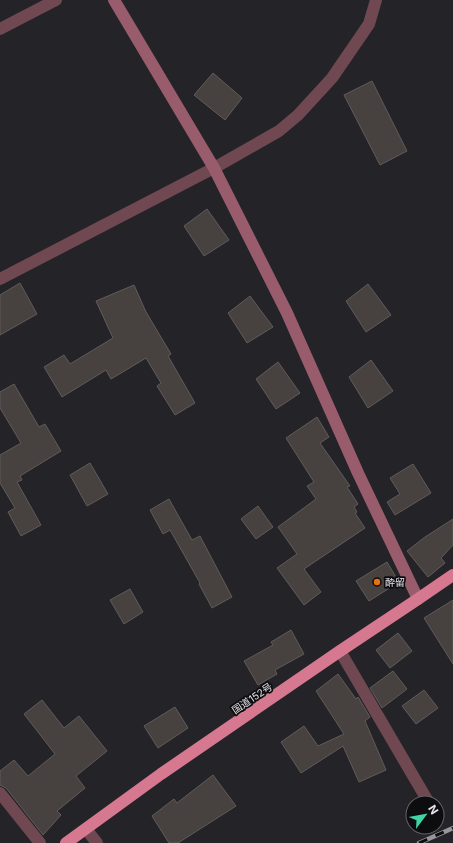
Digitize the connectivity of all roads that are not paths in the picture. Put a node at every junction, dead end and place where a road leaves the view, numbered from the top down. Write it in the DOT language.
graph roads {
  1 [pos="56,0"];
  2 [pos="114,0"];
  3 [pos="376,0"];
  4 [pos="0,29"];
  5 [pos="214,168"];
  6 [pos="0,279"];
  7 [pos="453,575"];
  8 [pos="418,599"];
  9 [pos="340,650"];
  10 [pos="0,794"];
  11 [pos="424,795"];
  12 [pos="86,829"];
  13 [pos="40,843"];
  14 [pos="66,843"];
  15 [pos="97,843"];
  1 -- 4 [label="street"];
  2 -- 5 [label="street"];
  3 -- 5 [label="street"];
  5 -- 6 [label="street"];
  5 -- 8 [label="street"];
  7 -- 8 [label="highway, 国道152号"];
  8 -- 9 [label="highway, 国道152号"];
  9 -- 11 [label="street"];
  9 -- 12 [label="highway, 国道152号"];
  10 -- 13 [label="street"];
  12 -- 14 [label="highway, 国道152号"];
  12 -- 15 [label="street"];
}
